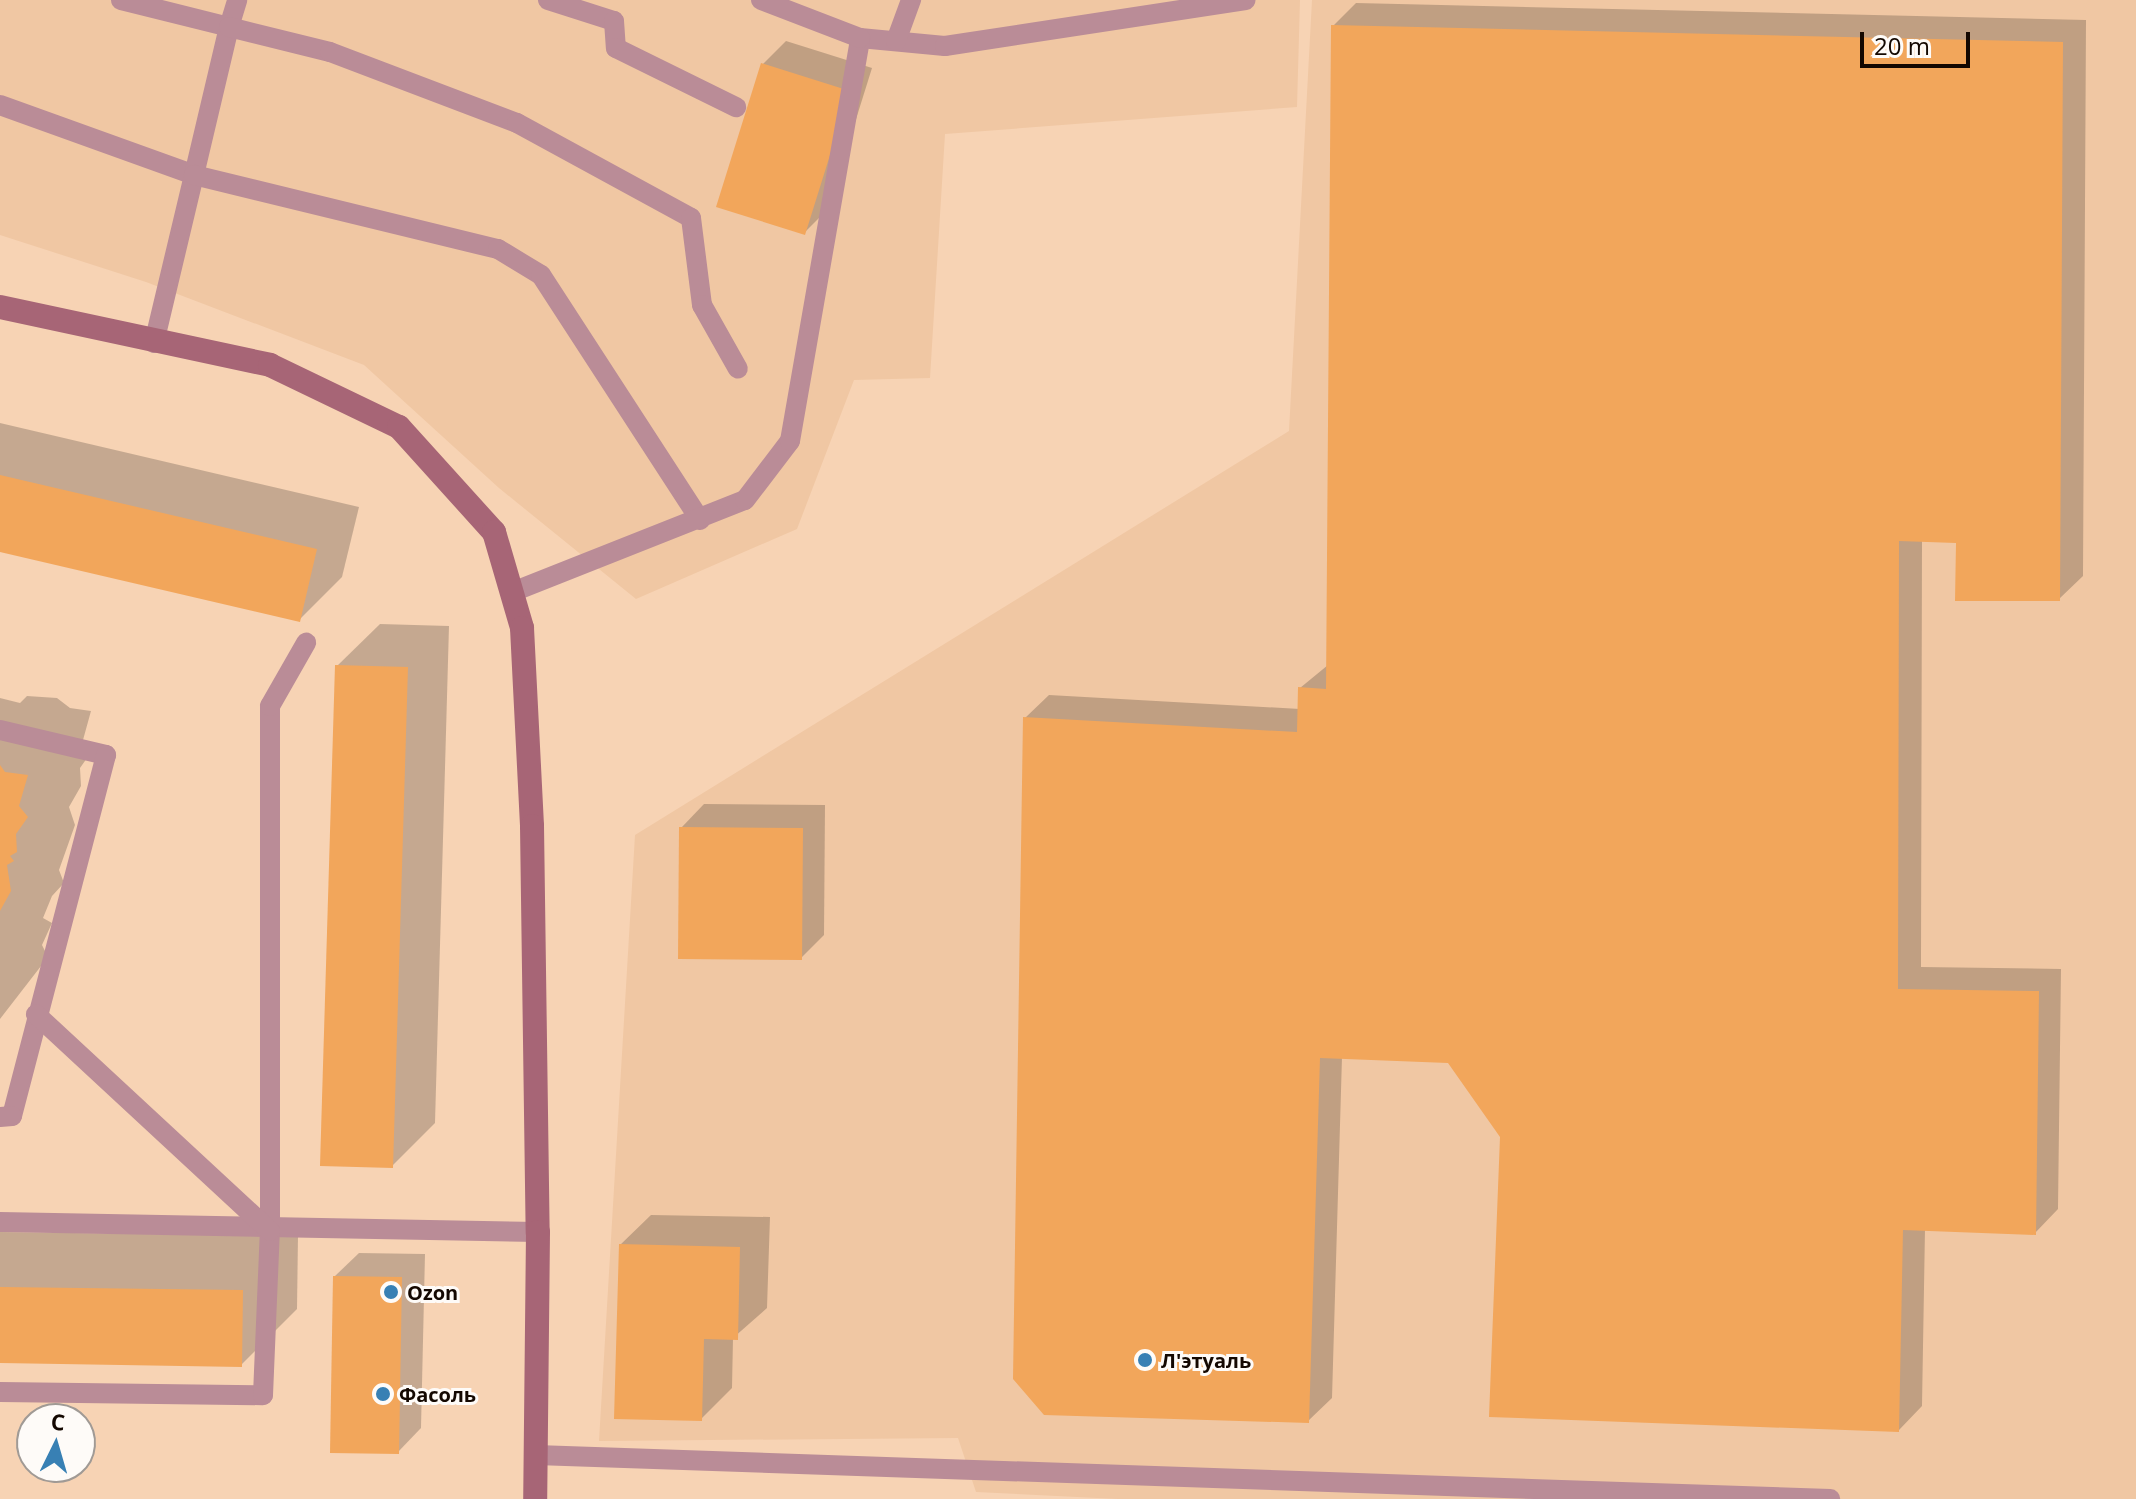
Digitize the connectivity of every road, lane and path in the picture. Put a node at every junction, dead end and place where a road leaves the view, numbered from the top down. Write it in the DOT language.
graph roads {
  1 [pos="121,0"];
  2 [pos="237,0"];
  3 [pos="548,0"];
  4 [pos="761,0"];
  5 [pos="911,0"];
  6 [pos="1245,0"];
  7 [pos="229,27"];
  8 [pos="860,38"];
  9 [pos="896,41"];
  10 [pos="0,105"];
  11 [pos="736,107"];
  12 [pos="194,175"];
  13 [pos="0,307"];
  14 [pos="154,343"];
  15 [pos="738,369"];
  16 [pos="700,520"];
  17 [pos="515,591"];
  18 [pos="306,643"];
  19 [pos="0,730"];
  20 [pos="36,1014"];
  21 [pos="0,1117"];
  22 [pos="0,1222"];
  23 [pos="270,1231"];
  24 [pos="538,1232"];
  25 [pos="0,1392"];
  26 [pos="536,1455"];
  27 [pos="535,1499"];
  28 [pos="1830,1499"];
  1 -- 7 [label="lane"];
  2 -- 7 [label="lane"];
  3 -- 11 [label="lane"];
  4 -- 8 [label="lane"];
  5 -- 9 [label="lane"];
  6 -- 9 [label="lane"];
  7 -- 12 [label="lane"];
  7 -- 15 [label="lane"];
  8 -- 9 [label="lane"];
  8 -- 16 [label="lane"];
  10 -- 12 [label="lane"];
  12 -- 14 [label="lane"];
  12 -- 16 [label="lane"];
  13 -- 14 [label="street"];
  14 -- 17 [label="street"];
  16 -- 17 [label="lane"];
  17 -- 24 [label="street"];
  18 -- 23 [label="lane"];
  19 -- 20 [label="lane"];
  20 -- 21 [label="lane"];
  20 -- 23 [label="lane"];
  22 -- 23 [label="lane"];
  23 -- 24 [label="lane"];
  23 -- 25 [label="lane"];
  24 -- 26 [label="street"];
  26 -- 27 [label="street"];
  26 -- 28 [label="lane"];
}
